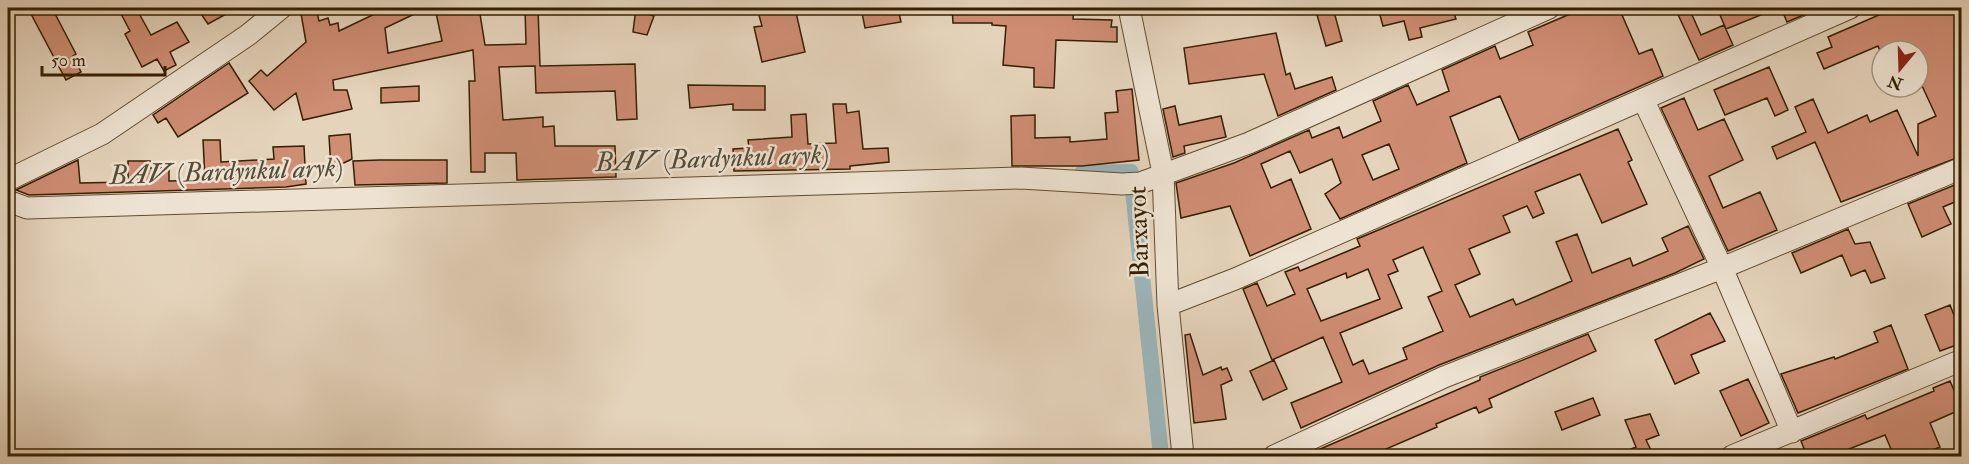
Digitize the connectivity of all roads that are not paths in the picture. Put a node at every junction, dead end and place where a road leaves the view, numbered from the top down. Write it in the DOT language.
graph roads {
  1 [pos="281,8"];
  2 [pos="1130,8"];
  3 [pos="1550,8"];
  4 [pos="1850,8"];
  5 [pos="1643,99"];
  6 [pos="1962,168"];
  7 [pos="1163,173"];
  8 [pos="8,180"];
  9 [pos="17,204"];
  10 [pos="1722,268"];
  11 [pos="1168,305"];
  12 [pos="1962,360"];
  13 [pos="1792,432"];
  14 [pos="1183,456"];
  15 [pos="1274,456"];
  16 [pos="1732,456"];
  1 -- 8 [label="street"];
  2 -- 7 [label="street, Barxayot"];
  3 -- 7 [label="street"];
  4 -- 5 [label="street"];
  5 -- 10 [label="street"];
  5 -- 11 [label="street"];
  6 -- 10 [label="street"];
  7 -- 9 [label="street"];
  7 -- 11 [label="street, Barxayot"];
  10 -- 13 [label="street"];
  10 -- 15 [label="street"];
  11 -- 14 [label="street, Barxayot"];
  12 -- 13 [label="street"];
  13 -- 16 [label="street"];
}
